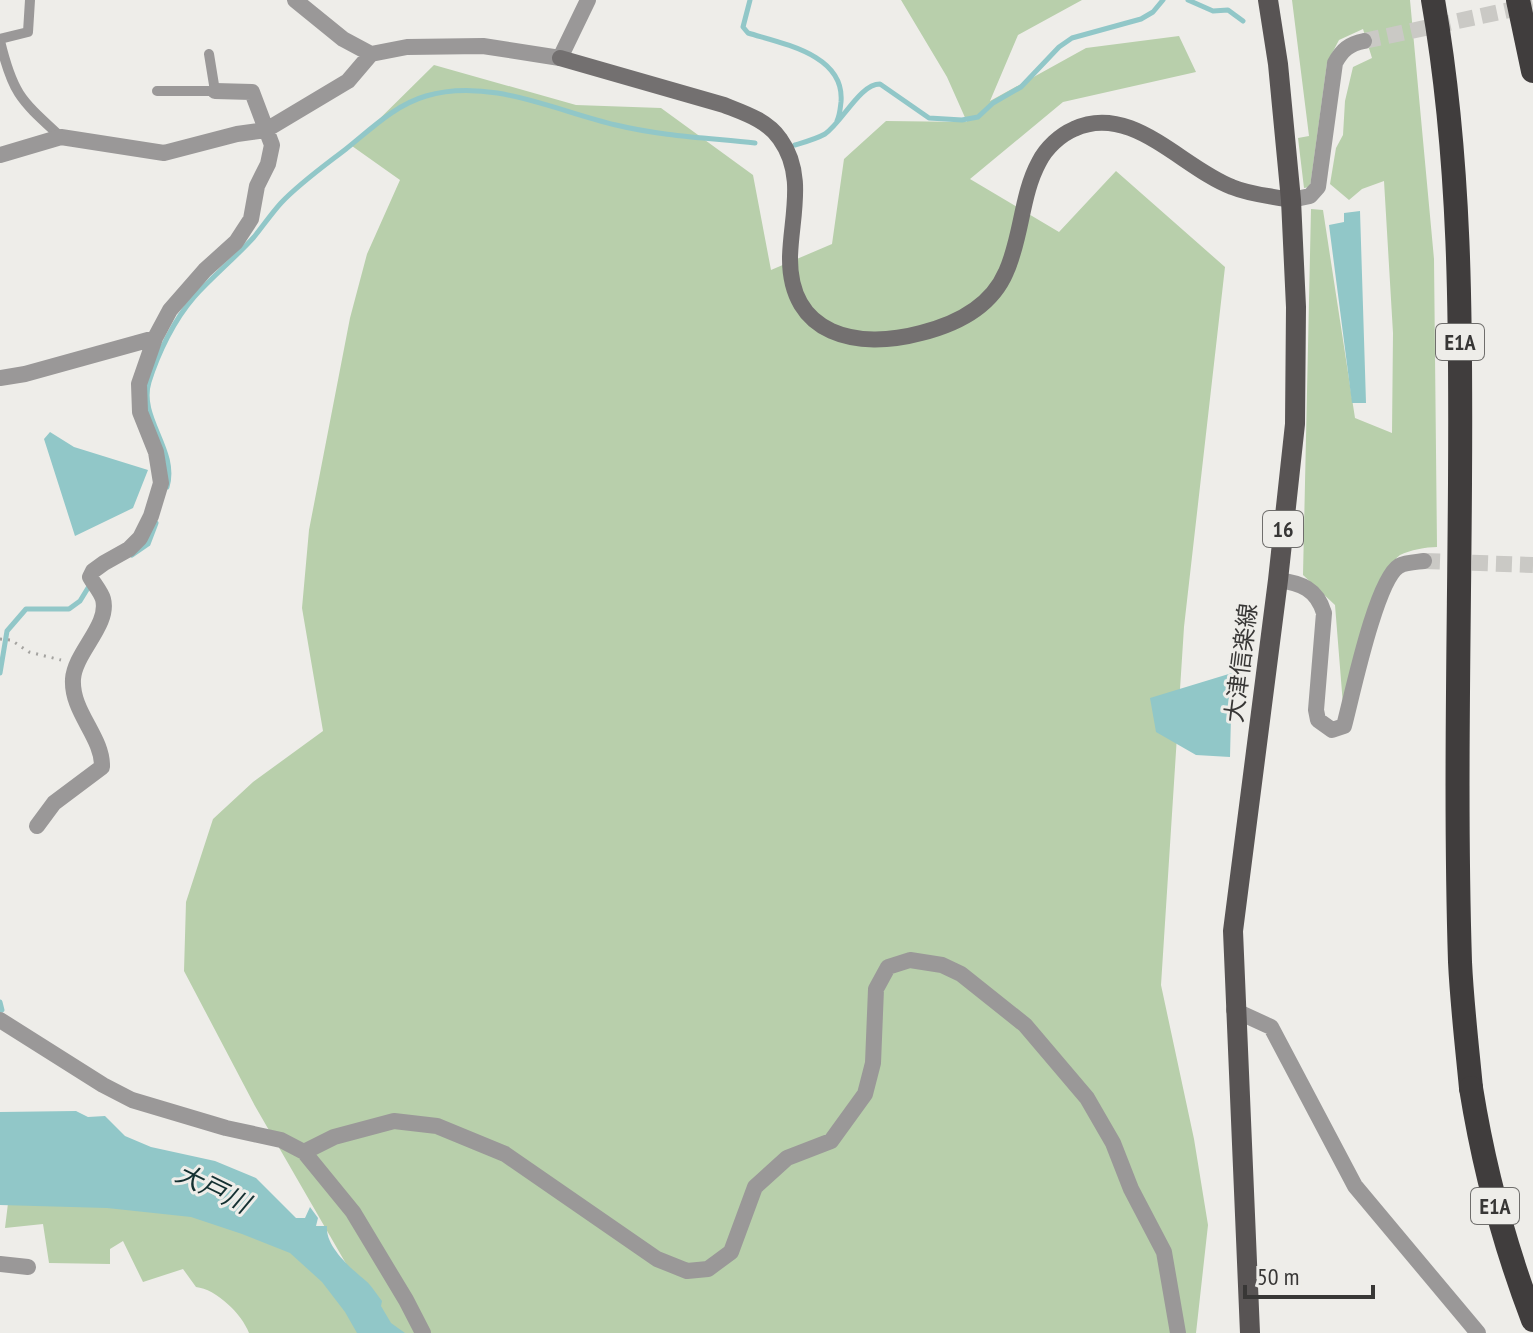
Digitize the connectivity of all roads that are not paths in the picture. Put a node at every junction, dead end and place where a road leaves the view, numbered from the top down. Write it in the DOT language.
graph roads {
  1 [pos="30,0"];
  2 [pos="295,0"];
  3 [pos="588,0"];
  4 [pos="1268,0"];
  5 [pos="1433,0"];
  6 [pos="1518,0"];
  7 [pos="0,40"];
  8 [pos="1364,41"];
  9 [pos="209,54"];
  10 [pos="371,54"];
  11 [pos="560,58"];
  12 [pos="1533,71"];
  13 [pos="157,91"];
  14 [pos="215,91"];
  15 [pos="266,130"];
  16 [pos="61,137"];
  17 [pos="0,155"];
  18 [pos="1291,200"];
  19 [pos="155,338"];
  20 [pos="0,378"];
  21 [pos="1424,561"];
  22 [pos="1278,580"];
  23 [pos="37,826"];
  24 [pos="1234,1010"];
  25 [pos="0,1020"];
  26 [pos="304,1152"];
  27 [pos="0,1264"];
  28 [pos="28,1267"];
  29 [pos="1533,1320"];
  30 [pos="423,1333"];
  31 [pos="1178,1333"];
  32 [pos="1250,1333"];
  33 [pos="1478,1333"];
  1 -- 7 [label="lane"];
  2 -- 10 [label="street"];
  3 -- 11 [label="street"];
  4 -- 18 [label="main road, 大津信楽線 / 16"];
  5 -- 29 [label="highway, E1A, bridge"];
  6 -- 12 [label="highway"];
  7 -- 16 [label="lane"];
  8 -- 18 [label="street"];
  9 -- 14 [label="lane"];
  10 -- 11 [label="street"];
  10 -- 15 [label="street"];
  11 -- 18 [label="street"];
  13 -- 14 [label="lane"];
  14 -- 15 [label="street"];
  15 -- 16 [label="street"];
  15 -- 19 [label="street"];
  16 -- 17 [label="street"];
  18 -- 22 [label="main road, 大津信楽線 / 16"];
  19 -- 20 [label="street"];
  19 -- 23 [label="street"];
  21 -- 22 [label="street"];
  22 -- 24 [label="main road, 大津信楽線 / 16"];
  24 -- 32 [label="main road, 大津信楽線 / 16"];
  24 -- 33 [label="street"];
  25 -- 26 [label="street"];
  26 -- 30 [label="street"];
  26 -- 31 [label="street"];
  27 -- 28 [label="street"];
}
